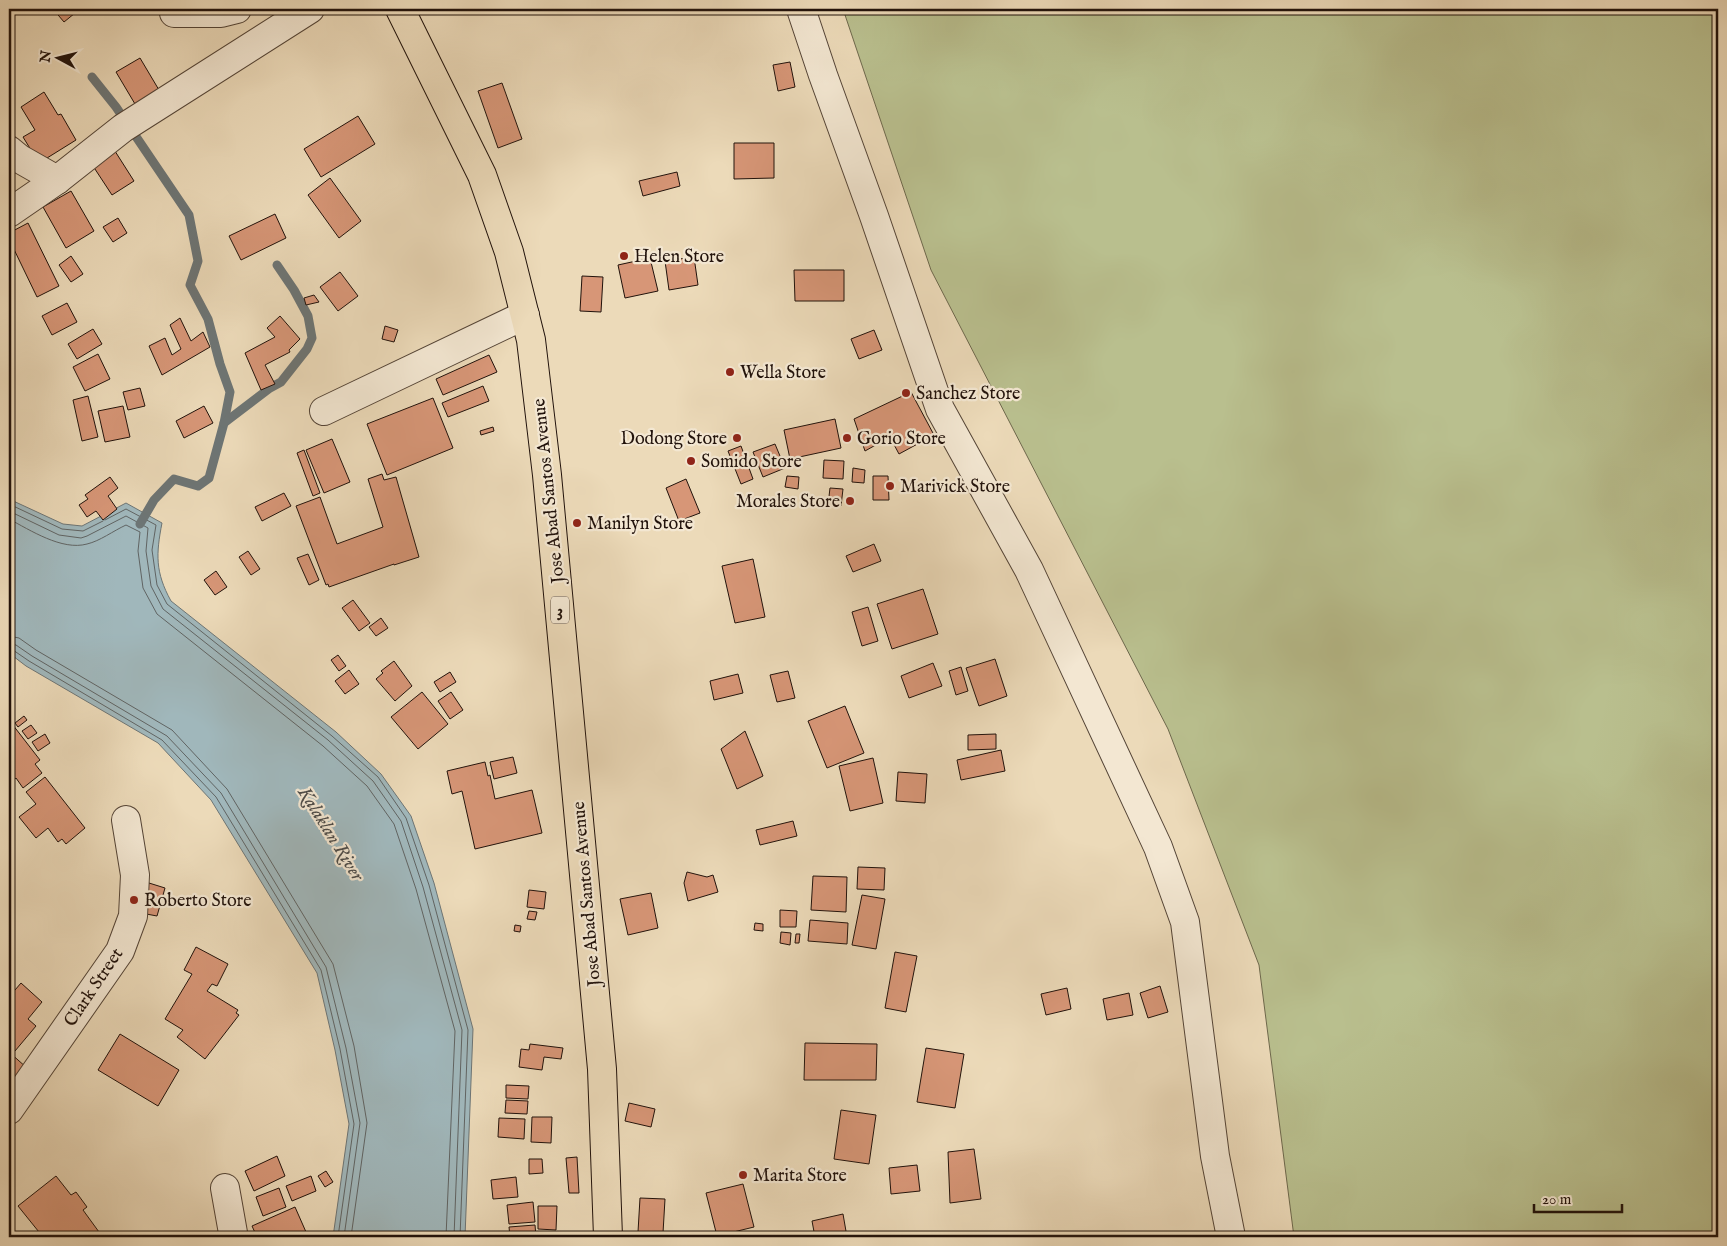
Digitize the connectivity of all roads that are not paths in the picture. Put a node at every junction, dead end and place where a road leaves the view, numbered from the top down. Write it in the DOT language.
graph roads {
  1 [pos="237,9"];
  2 [pos="310,9"];
  3 [pos="400,9"];
  4 [pos="801,9"];
  5 [pos="174,13"];
  6 [pos="9,150"];
  7 [pos="57,180"];
  8 [pos="9,213"];
  9 [pos="525,315"];
  10 [pos="324,411"];
  11 [pos="126,820"];
  12 [pos="9,1110"];
  13 [pos="225,1188"];
  14 [pos="232,1237"];
  15 [pos="608,1237"];
  16 [pos="1231,1237"];
  1 -- 5 [label="street"];
  2 -- 7 [label="street"];
  3 -- 9 [label="highway, Jose Abad Santos Avenue / 3"];
  4 -- 16 [label="street"];
  6 -- 7 [label="street"];
  7 -- 8 [label="street"];
  9 -- 10 [label="street"];
  9 -- 15 [label="highway, Jose Abad Santos Avenue / 3"];
  11 -- 12 [label="street, Clark Street"];
  13 -- 14 [label="street"];
}
